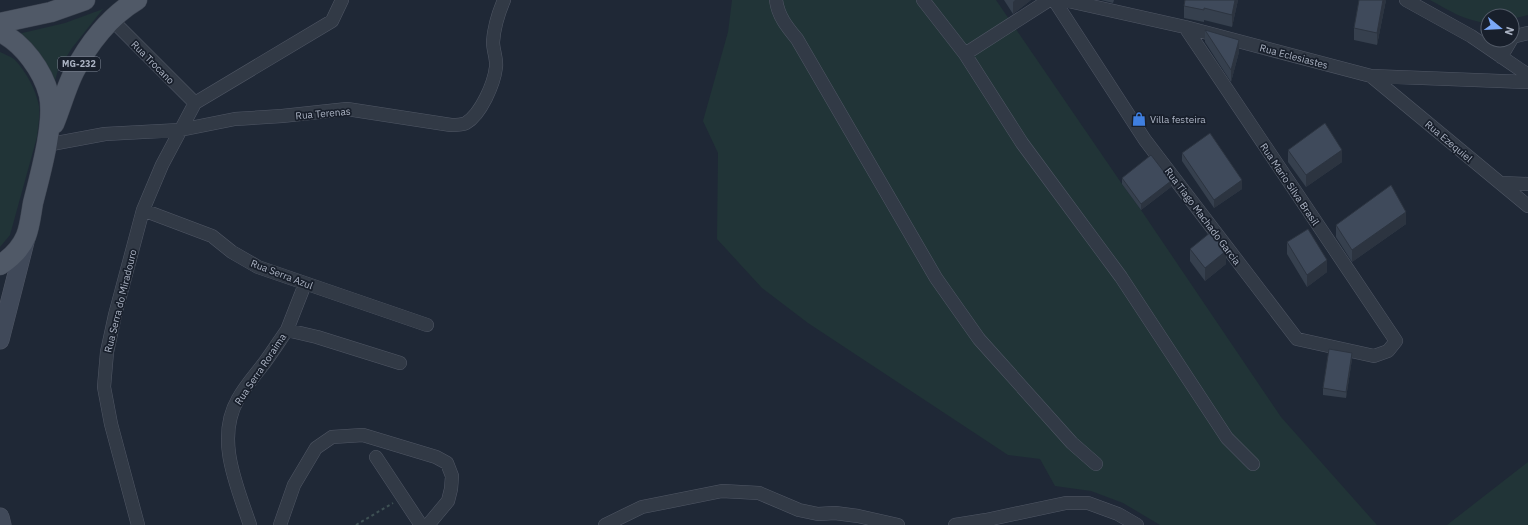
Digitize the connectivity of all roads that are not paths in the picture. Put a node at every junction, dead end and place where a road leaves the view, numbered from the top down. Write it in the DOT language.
graph roads {
  1 [pos="85,0"];
  2 [pos="137,0"];
  3 [pos="342,0"];
  4 [pos="504,0"];
  5 [pos="776,0"];
  6 [pos="923,0"];
  7 [pos="1049,0"];
  8 [pos="1054,0"];
  9 [pos="1064,0"];
  10 [pos="1406,0"];
  11 [pos="112,20"];
  12 [pos="0,23"];
  13 [pos="1184,27"];
  14 [pos="0,32"];
  15 [pos="1471,36"];
  16 [pos="1480,36"];
  17 [pos="1506,48"];
  18 [pos="965,54"];
  19 [pos="1501,57"];
  20 [pos="1528,75"];
  21 [pos="1370,76"];
  22 [pos="1528,82"];
  23 [pos="195,103"];
  24 [pos="180,130"];
  25 [pos="46,145"];
  26 [pos="1500,183"];
  27 [pos="1528,184"];
  28 [pos="1528,206"];
  29 [pos="143,210"];
  30 [pos="26,236"];
  31 [pos="0,265"];
  32 [pos="305,284"];
  33 [pos="427,325"];
  34 [pos="287,330"];
  35 [pos="0,340"];
  36 [pos="1396,341"];
  37 [pos="400,363"];
  38 [pos="376,457"];
  39 [pos="1096,464"];
  40 [pos="1253,464"];
  41 [pos="0,518"];
  42 [pos="2,525"];
  43 [pos="138,525"];
  44 [pos="250,525"];
  45 [pos="280,525"];
  46 [pos="421,525"];
  47 [pos="428,525"];
  48 [pos="605,525"];
  49 [pos="898,525"];
  50 [pos="955,525"];
  51 [pos="1137,525"];
  1 -- 12 [label="main road"];
  2 -- 11 [label="main road, MG-232"];
  3 -- 23 [label="street"];
  4 -- 24 [label="street, Rua Terenas"];
  5 -- 39 [label="street"];
  6 -- 18 [label="street"];
  7 -- 18 [label="street"];
  8 -- 36 [label="street, Rua Tiago Machado Garcia"];
  9 -- 13 [label="street, Rua Eclesiastes"];
  10 -- 15 [label="street"];
  11 -- 23 [label="street, Rua Trocano"];
  11 -- 25 [label="main road, MG-232"];
  13 -- 21 [label="street, Rua Eclesiastes"];
  13 -- 36 [label="street, Rua Mario Silva Brasil"];
  14 -- 25 [label="main road"];
  15 -- 16 [label="street"];
  15 -- 19 [label="street"];
  17 -- 19 [label="street"];
  18 -- 40 [label="street"];
  19 -- 20 [label="street"];
  21 -- 22 [label="street, Rua Eclesiastes"];
  21 -- 26 [label="street, Rua Ezequiel"];
  23 -- 24 [label="street, Rua Serra do Miradouro"];
  24 -- 25 [label="street, Rua Terenas"];
  24 -- 29 [label="street, Rua Serra do Miradouro"];
  25 -- 30 [label="main road, MG-232"];
  26 -- 27 [label="street"];
  26 -- 28 [label="street, Rua Ezequiel"];
  29 -- 32 [label="street, Rua Serra Azul"];
  29 -- 43 [label="street, Rua Serra do Miradouro"];
  30 -- 31 [label="main road, MG-232"];
  30 -- 35 [label="main road"];
  32 -- 33 [label="street, Rua Serra Azul"];
  32 -- 34 [label="street, Rua Serra Roraima"];
  34 -- 37 [label="street, Rua Serra Roraima"];
  34 -- 44 [label="street, Rua Serra Roraima"];
  38 -- 46 [label="street"];
  41 -- 42 [label="main road"];
  45 -- 47 [label="street"];
  48 -- 49 [label="street"];
  50 -- 51 [label="street"];
}
